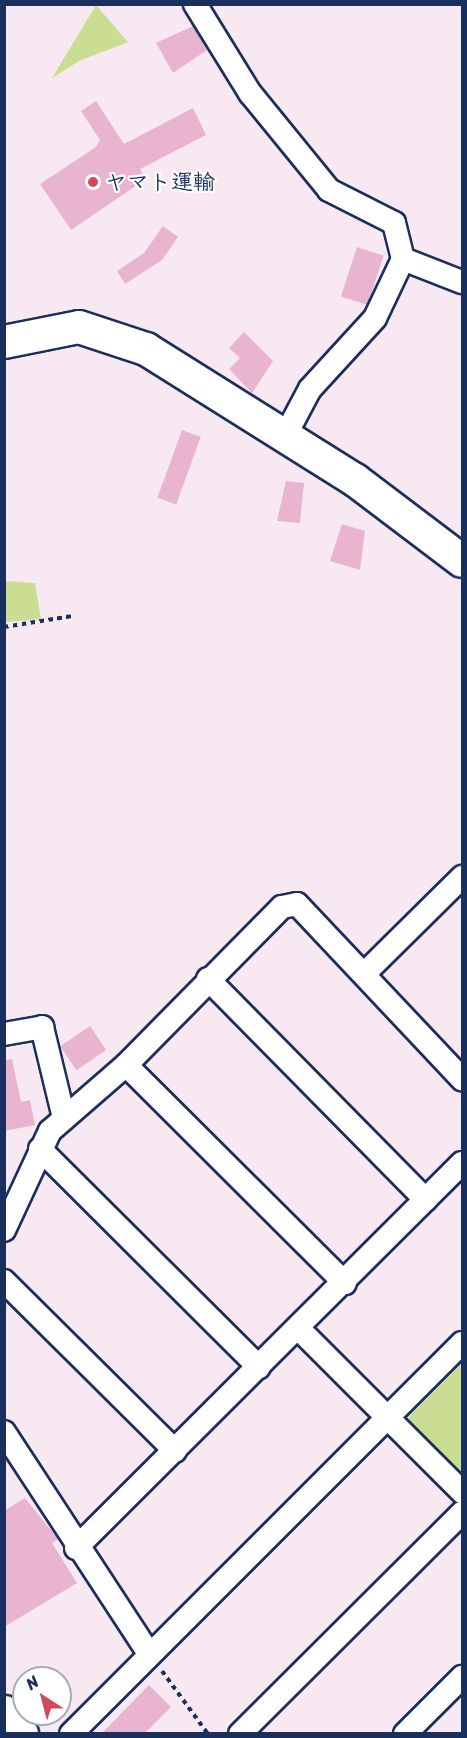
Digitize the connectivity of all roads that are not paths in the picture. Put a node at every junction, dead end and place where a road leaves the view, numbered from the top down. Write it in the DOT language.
graph roads {
  1 [pos="195,4"];
  2 [pos="403,259"];
  3 [pos="462,282"];
  4 [pos="4,342"];
  5 [pos="285,436"];
  6 [pos="462,561"];
  7 [pos="462,877"];
  8 [pos="364,974"];
  9 [pos="208,979"];
  10 [pos="4,1034"];
  11 [pos="126,1065"];
  12 [pos="462,1079"];
  13 [pos="64,1118"];
  14 [pos="40,1149"];
  15 [pos="462,1163"];
  16 [pos="426,1200"];
  17 [pos="4,1230"];
  18 [pos="4,1281"];
  19 [pos="345,1283"];
  20 [pos="299,1329"];
  21 [pos="462,1343"];
  22 [pos="259,1367"];
  23 [pos="389,1417"];
  24 [pos="4,1432"];
  25 [pos="175,1451"];
  26 [pos="462,1492"];
  27 [pos="462,1513"];
  28 [pos="76,1548"];
  29 [pos="149,1654"];
  30 [pos="462,1677"];
  31 [pos="4,1712"];
  32 [pos="21,1734"];
  33 [pos="71,1734"];
  34 [pos="240,1734"];
  35 [pos="405,1734"];
  1 -- 2 [label="street"];
  2 -- 3 [label="street"];
  2 -- 5 [label="street"];
  4 -- 5 [label="street"];
  5 -- 6 [label="street"];
  7 -- 8 [label="street"];
  8 -- 9 [label="street"];
  8 -- 12 [label="street"];
  9 -- 11 [label="street"];
  9 -- 16 [label="street"];
  10 -- 13 [label="street"];
  11 -- 13 [label="street"];
  11 -- 19 [label="street"];
  13 -- 14 [label="street"];
  14 -- 17 [label="street"];
  14 -- 22 [label="street"];
  15 -- 16 [label="street"];
  16 -- 19 [label="street"];
  18 -- 25 [label="street"];
  19 -- 20 [label="street"];
  20 -- 22 [label="street"];
  20 -- 23 [label="street"];
  21 -- 23 [label="street"];
  22 -- 25 [label="street"];
  23 -- 26 [label="street"];
  23 -- 29 [label="street"];
  24 -- 28 [label="street"];
  25 -- 28 [label="street"];
  27 -- 34 [label="street"];
  28 -- 29 [label="street"];
  29 -- 33 [label="street"];
  30 -- 35 [label="street"];
  31 -- 32 [label="main road"];
}
